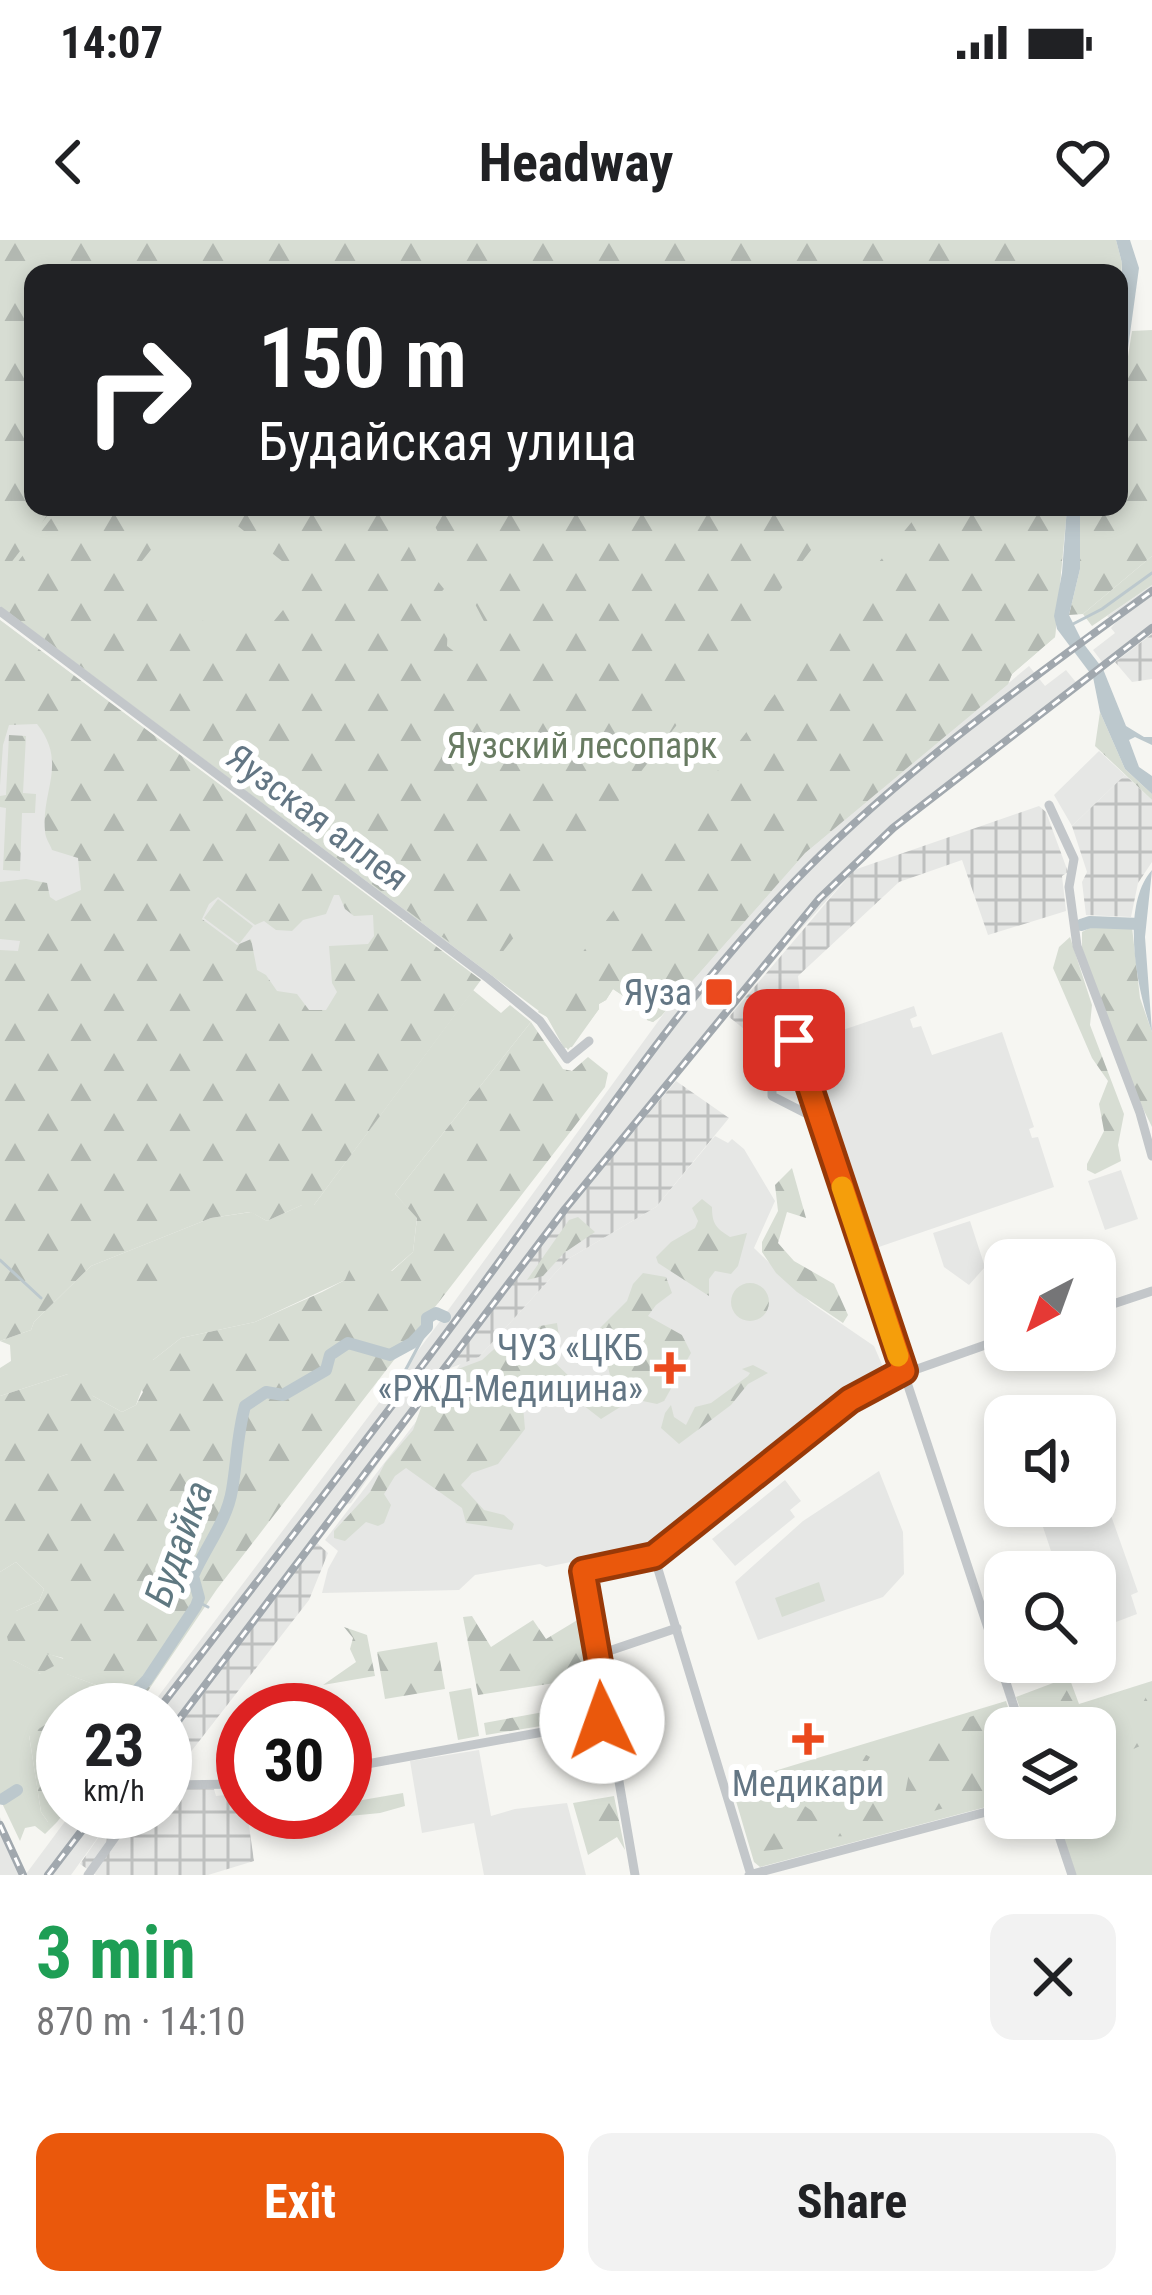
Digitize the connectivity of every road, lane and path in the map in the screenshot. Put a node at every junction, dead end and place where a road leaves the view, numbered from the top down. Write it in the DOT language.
graph roads {
  1 [pos="0,611"];
  2 [pos="1049,805"];
  3 [pos="794,1040"];
  4 [pos="589,1041"];
  5 [pos="803,1070"];
  6 [pos="820,1120"];
  7 [pos="1152,1156"];
  8 [pos="1152,1291"];
  9 [pos="1116,1303"];
  10 [pos="984,1345"];
  11 [pos="904,1371"];
  12 [pos="654,1556"];
  13 [pos="677,1628"];
  14 [pos="597,1655"];
  15 [pos="1015,1707"];
  16 [pos="609,1720"];
  17 [pos="372,1763"];
  18 [pos="984,1814"];
  19 [pos="114,1839"];
  20 [pos="1060,1839"];
  21 [pos="88,1875"];
  22 [pos="635,1875"];
  23 [pos="750,1875"];
  24 [pos="1072,1875"];
  1 -- 4 [label="street, Яузская аллея"];
  2 -- 7 [label="street"];
  3 -- 5 [label="street"];
  5 -- 6 [label="street"];
  5 -- 6 [label="street"];
  6 -- 11 [label="street"];
  8 -- 9 [label="street"];
  10 -- 11 [label="street"];
  11 -- 12 [label="street"];
  11 -- 15 [label="street"];
  12 -- 13 [label="street"];
  12 -- 14 [label="street"];
  13 -- 14 [label="street"];
  13 -- 23 [label="street"];
  14 -- 16 [label="street"];
  16 -- 17 [label="street"];
  16 -- 22 [label="street"];
  18 -- 23 [label="street"];
  19 -- 21 [label="street"];
  20 -- 24 [label="street"];
}
